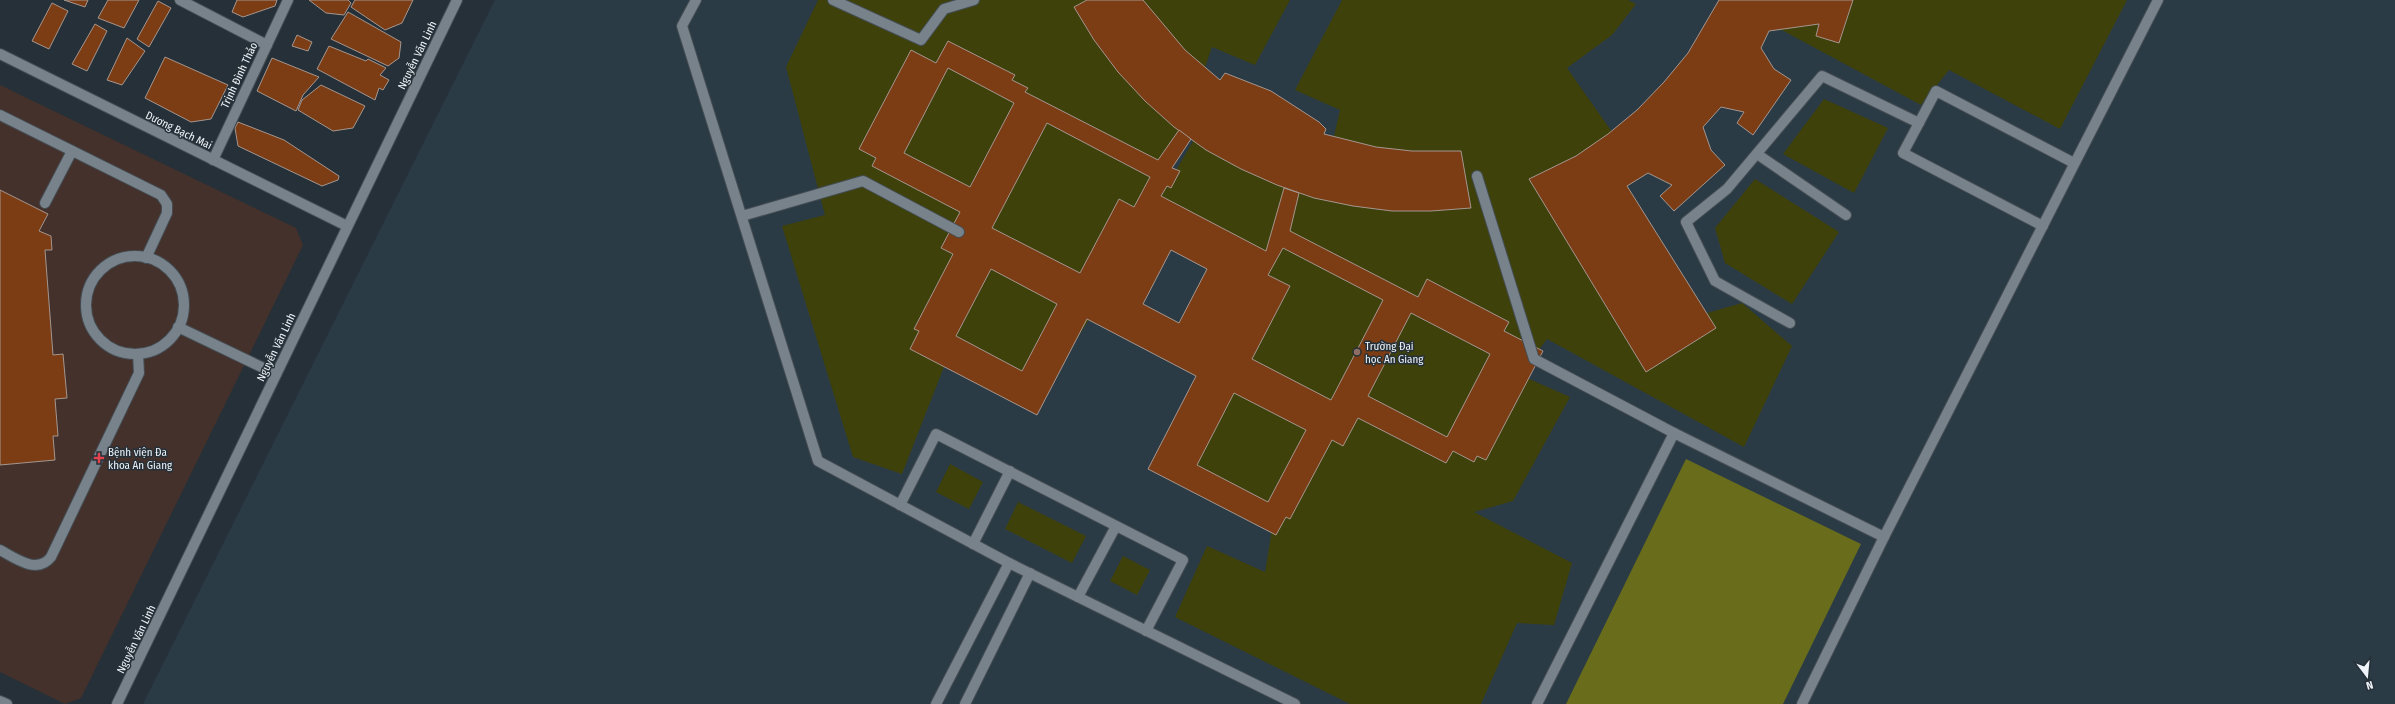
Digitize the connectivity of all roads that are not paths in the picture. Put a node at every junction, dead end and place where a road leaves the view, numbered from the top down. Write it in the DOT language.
graph roads {
  1 [pos="180,0"];
  2 [pos="288,0"];
  3 [pos="457,0"];
  4 [pos="696,0"];
  5 [pos="833,0"];
  6 [pos="974,0"];
  7 [pos="2158,0"];
  8 [pos="267,44"];
  9 [pos="0,54"];
  10 [pos="0,115"];
  11 [pos="1919,123"];
  12 [pos="72,150"];
  13 [pos="1757,154"];
  14 [pos="212,160"];
  15 [pos="2074,163"];
  16 [pos="1477,176"];
  17 [pos="45,203"];
  18 [pos="1846,215"];
  19 [pos="742,216"];
  20 [pos="347,226"];
  21 [pos="2043,226"];
  22 [pos="959,232"];
  23 [pos="146,258"];
  24 [pos="1790,323"];
  25 [pos="178,328"];
  26 [pos="138,354"];
  27 [pos="276,374"];
  28 [pos="1674,433"];
  29 [pos="1010,471"];
  30 [pos="900,505"];
  31 [pos="1116,526"];
  32 [pos="1884,537"];
  33 [pos="973,544"];
  34 [pos="0,550"];
  35 [pos="1009,563"];
  36 [pos="1030,573"];
  37 [pos="1078,597"];
  38 [pos="1146,630"];
  39 [pos="0,700"];
  40 [pos="7,704"];
  41 [pos="118,704"];
  42 [pos="936,704"];
  43 [pos="965,704"];
  44 [pos="1295,704"];
  45 [pos="1537,704"];
  46 [pos="1802,704"];
  1 -- 8 [label="street"];
  2 -- 8 [label="street, Trịnh Đình Thảo"];
  3 -- 20 [label="street, Nguyễn Văn Linh"];
  4 -- 19 [label="street"];
  5 -- 6 [label="street"];
  7 -- 15 [label="street"];
  8 -- 14 [label="street, Trịnh Đình Thảo"];
  9 -- 14 [label="street, Dương Bạch Mai"];
  10 -- 12 [label="street"];
  11 -- 13 [label="street"];
  11 -- 15 [label="street"];
  11 -- 21 [label="street"];
  12 -- 17 [label="street"];
  12 -- 23 [label="street"];
  13 -- 18 [label="street"];
  13 -- 24 [label="street"];
  14 -- 20 [label="street, Dương Bạch Mai"];
  15 -- 21 [label="street"];
  16 -- 28 [label="street"];
  19 -- 22 [label="street"];
  19 -- 30 [label="street"];
  20 -- 27 [label="street, Nguyễn Văn Linh"];
  21 -- 32 [label="street"];
  23 -- 25 [label="street"];
  23 -- 26 [label="street"];
  25 -- 26 [label="street"];
  25 -- 27 [label="street"];
  26 -- 34 [label="street"];
  27 -- 41 [label="street, Nguyễn Văn Linh"];
  28 -- 32 [label="street"];
  28 -- 45 [label="street"];
  29 -- 30 [label="street"];
  29 -- 31 [label="street"];
  29 -- 33 [label="street"];
  30 -- 33 [label="street"];
  31 -- 37 [label="street"];
  31 -- 38 [label="street"];
  32 -- 46 [label="street"];
  33 -- 35 [label="street"];
  35 -- 36 [label="street"];
  35 -- 42 [label="street"];
  36 -- 37 [label="street"];
  36 -- 43 [label="street"];
  37 -- 38 [label="street"];
  38 -- 44 [label="street"];
  39 -- 40 [label="street"];
}
